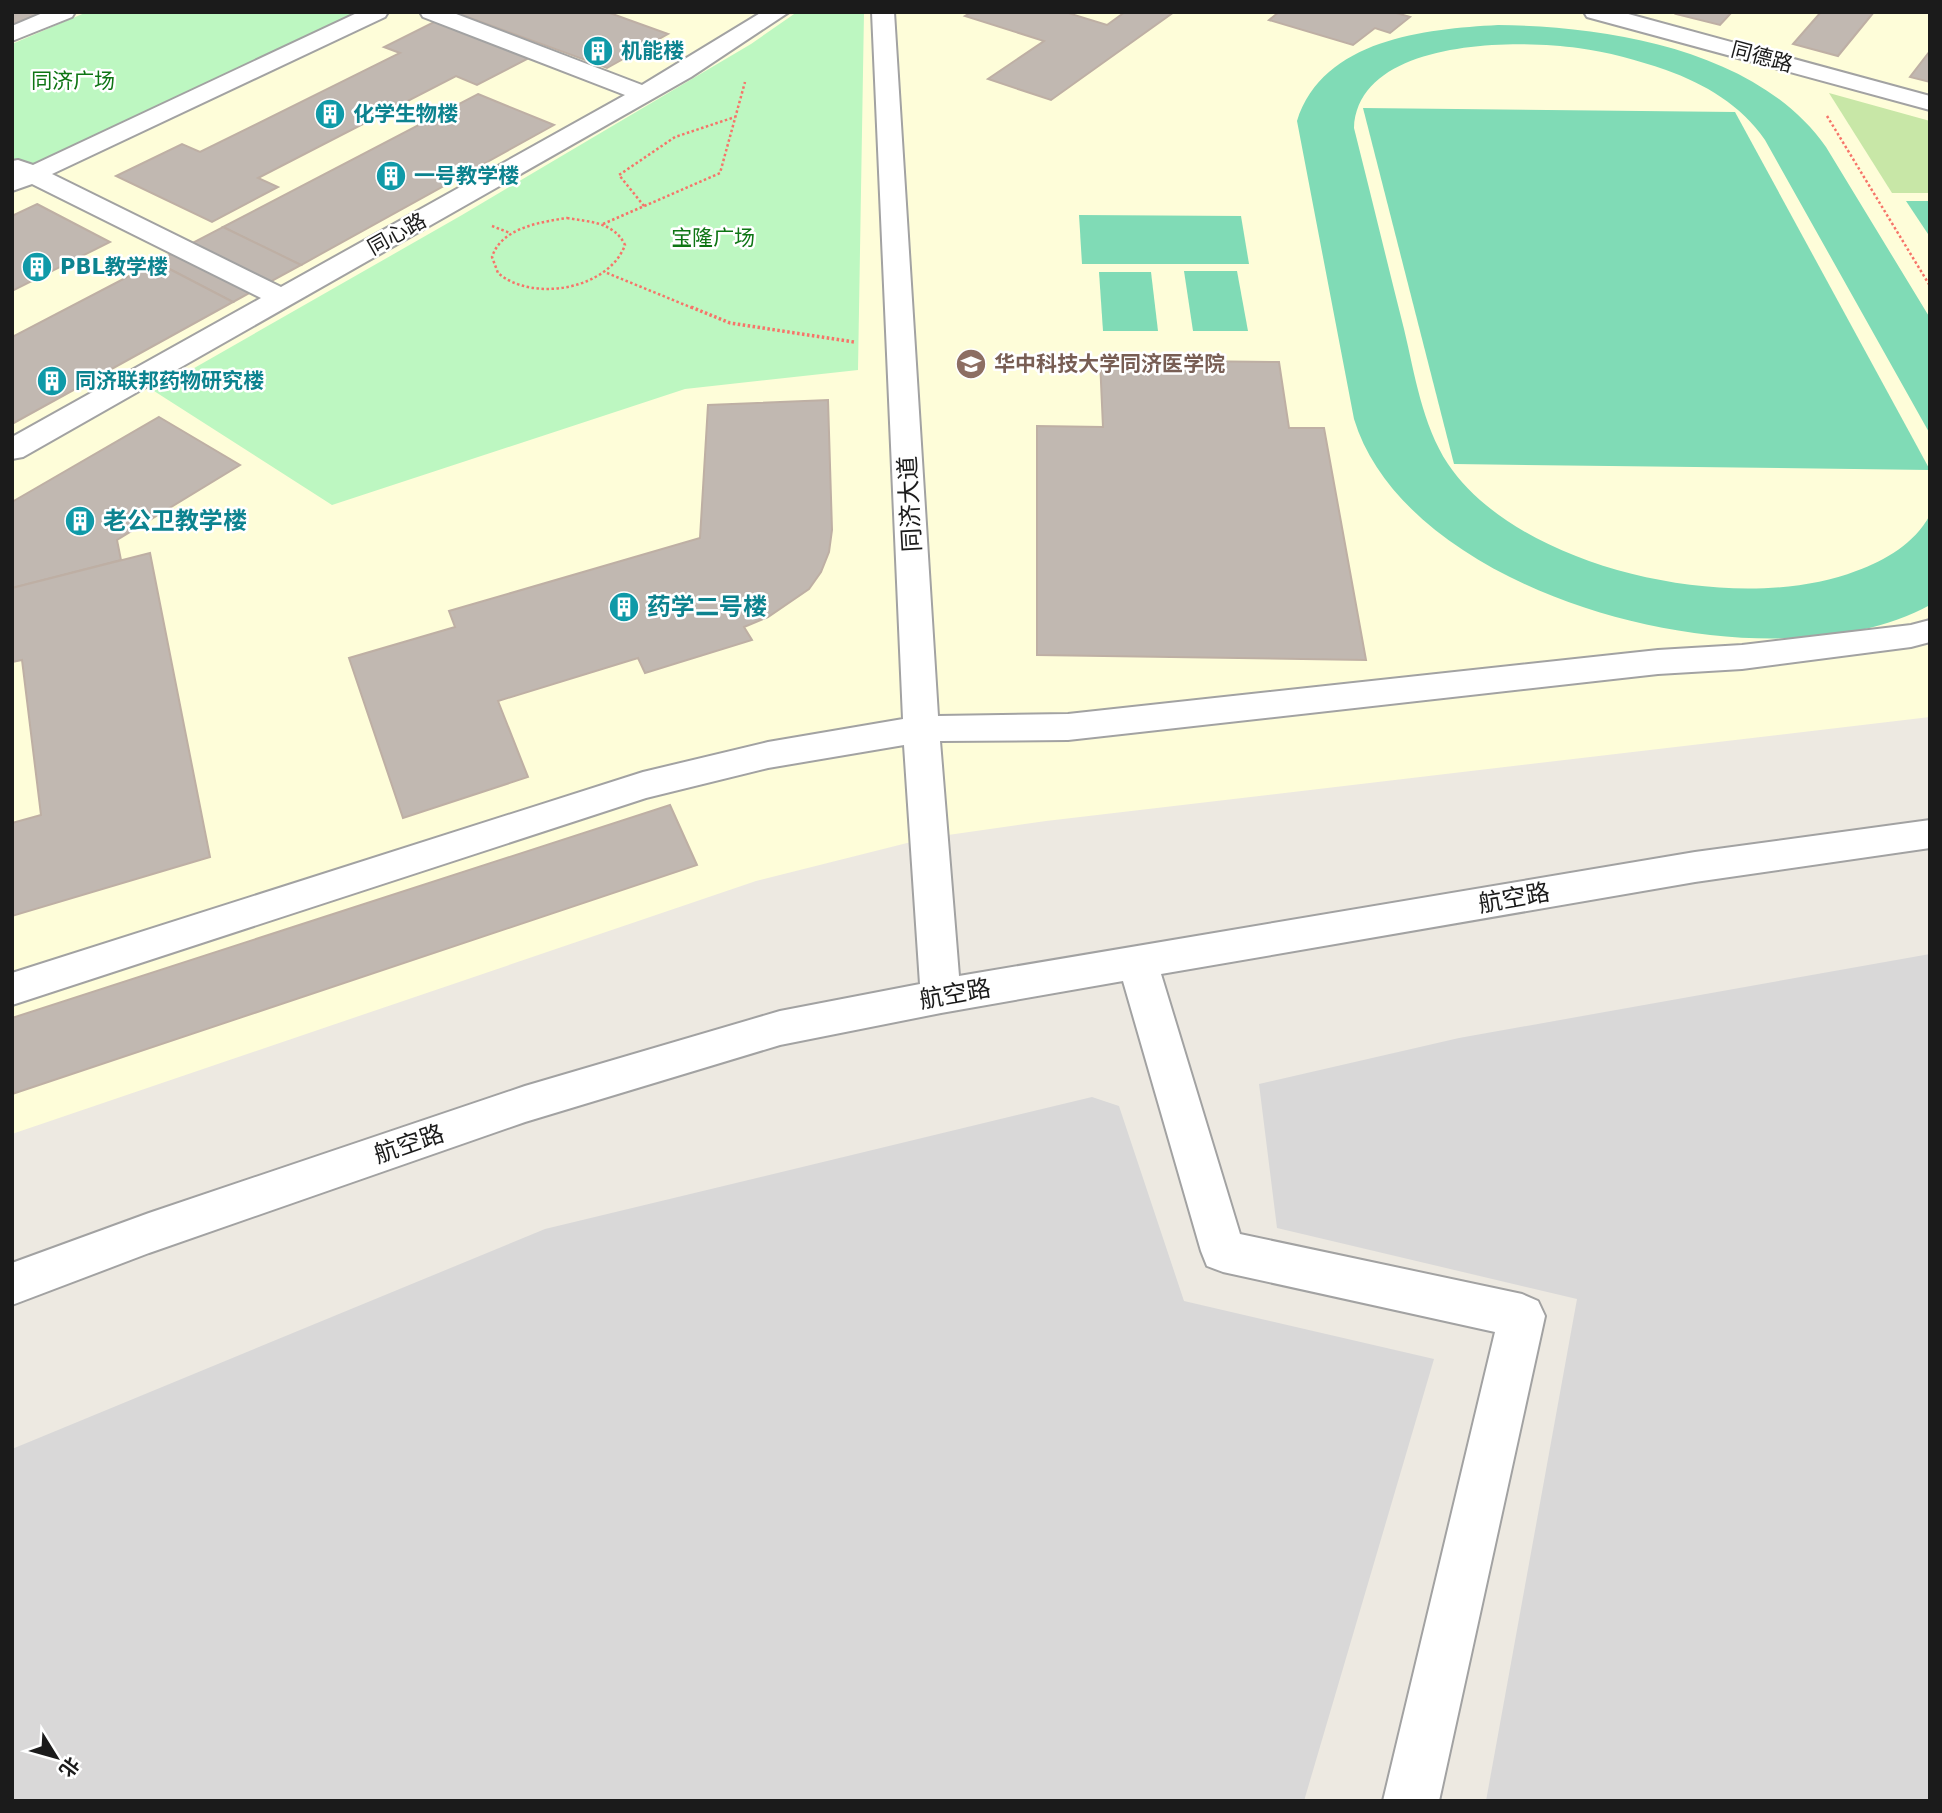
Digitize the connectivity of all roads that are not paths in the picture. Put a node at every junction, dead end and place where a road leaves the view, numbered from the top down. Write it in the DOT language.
graph roads {
  1 [pos="64,12"];
  2 [pos="377,12"];
  3 [pos="431,12"];
  4 [pos="883,12"];
  5 [pos="1595,12"];
  6 [pos="768,19"];
  7 [pos="12,34"];
  8 [pos="644,94"];
  9 [pos="1930,103"];
  10 [pos="19,174"];
  11 [pos="282,298"];
  12 [pos="12,450"];
  13 [pos="1930,631"];
  14 [pos="922,729"];
  15 [pos="1930,834"];
  16 [pos="1138,963"];
  17 [pos="12,989"];
  18 [pos="941,996"];
  19 [pos="12,1284"];
  20 [pos="1411,1801"];
  1 -- 7 [label="street"];
  2 -- 10 [label="street"];
  3 -- 8 [label="street"];
  4 -- 14 [label="street, 同济大道"];
  5 -- 9 [label="street, 同德路"];
  6 -- 8 [label="street, 同心路"];
  8 -- 11 [label="street, 同心路"];
  10 -- 11 [label="street"];
  11 -- 12 [label="street, 同心路"];
  13 -- 14 [label="street"];
  14 -- 17 [label="street"];
  14 -- 18 [label="street, 同济大道"];
  15 -- 16 [label="street, 航空路"];
  16 -- 18 [label="street, 航空路"];
  16 -- 20 [label="street"];
  18 -- 19 [label="street, 航空路"];
}
